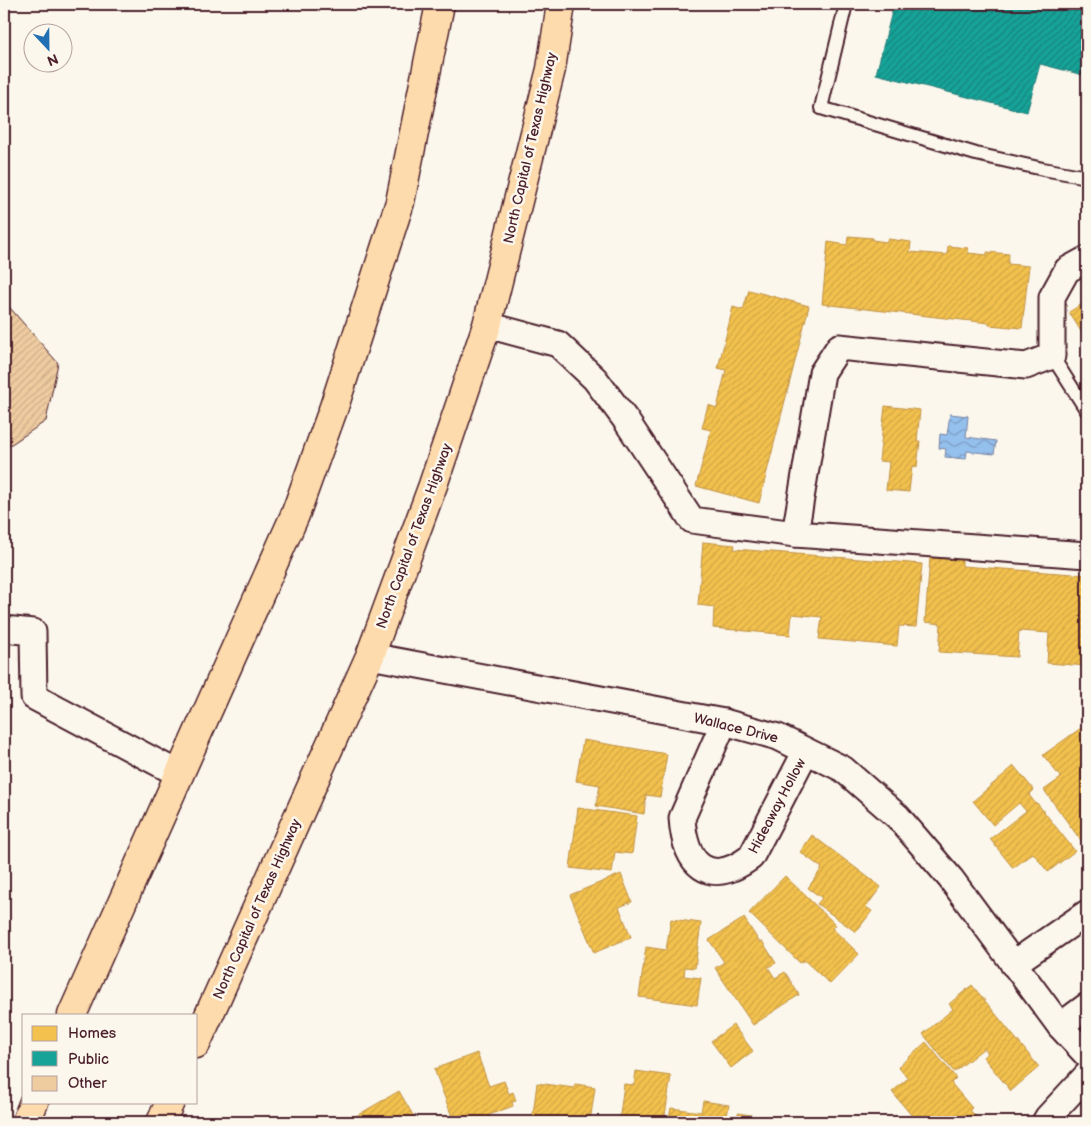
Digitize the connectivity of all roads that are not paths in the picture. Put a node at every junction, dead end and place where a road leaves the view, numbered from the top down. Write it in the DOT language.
graph roads {
  1 [pos="440,4"];
  2 [pos="561,4"];
  3 [pos="846,4"];
  4 [pos="1087,177"];
  5 [pos="1087,259"];
  6 [pos="487,326"];
  7 [pos="1052,356"];
  8 [pos="1087,411"];
  9 [pos="795,534"];
  10 [pos="1087,555"];
  11 [pos="4,629"];
  12 [pos="370,656"];
  13 [pos="724,722"];
  14 [pos="806,751"];
  15 [pos="179,774"];
  16 [pos="1087,913"];
  17 [pos="1013,964"];
  18 [pos="1087,1006"];
  19 [pos="72,1014"];
  20 [pos="1060,1026"];
  21 [pos="198,1040"];
  22 [pos="1087,1055"];
  23 [pos="1087,1075"];
  24 [pos="33,1104"];
  25 [pos="169,1104"];
  26 [pos="26,1122"];
  27 [pos="161,1122"];
  28 [pos="1046,1122"];
  1 -- 15 [label="highway"];
  2 -- 6 [label="highway, North Capital of Texas Highway"];
  3 -- 4 [label="lane"];
  5 -- 7 [label="street"];
  6 -- 9 [label="street"];
  6 -- 12 [label="highway, North Capital of Texas Highway"];
  7 -- 8 [label="lane"];
  7 -- 9 [label="street"];
  9 -- 10 [label="street"];
  11 -- 15 [label="street"];
  12 -- 13 [label="street, Wallace Drive"];
  12 -- 21 [label="highway, North Capital of Texas Highway"];
  13 -- 14 [label="street, Wallace Drive"];
  13 -- 14 [label="street, Hideaway Hollow"];
  14 -- 17 [label="street, Wallace Drive"];
  15 -- 19 [label="highway"];
  16 -- 17 [label="street"];
  17 -- 20 [label="street, Wallace Drive"];
  18 -- 20 [label="street"];
  20 -- 22 [label="street, Wallace Drive"];
  23 -- 28 [label="street"];
  24 -- 26 [label="highway"];
  25 -- 27 [label="highway"];
}
